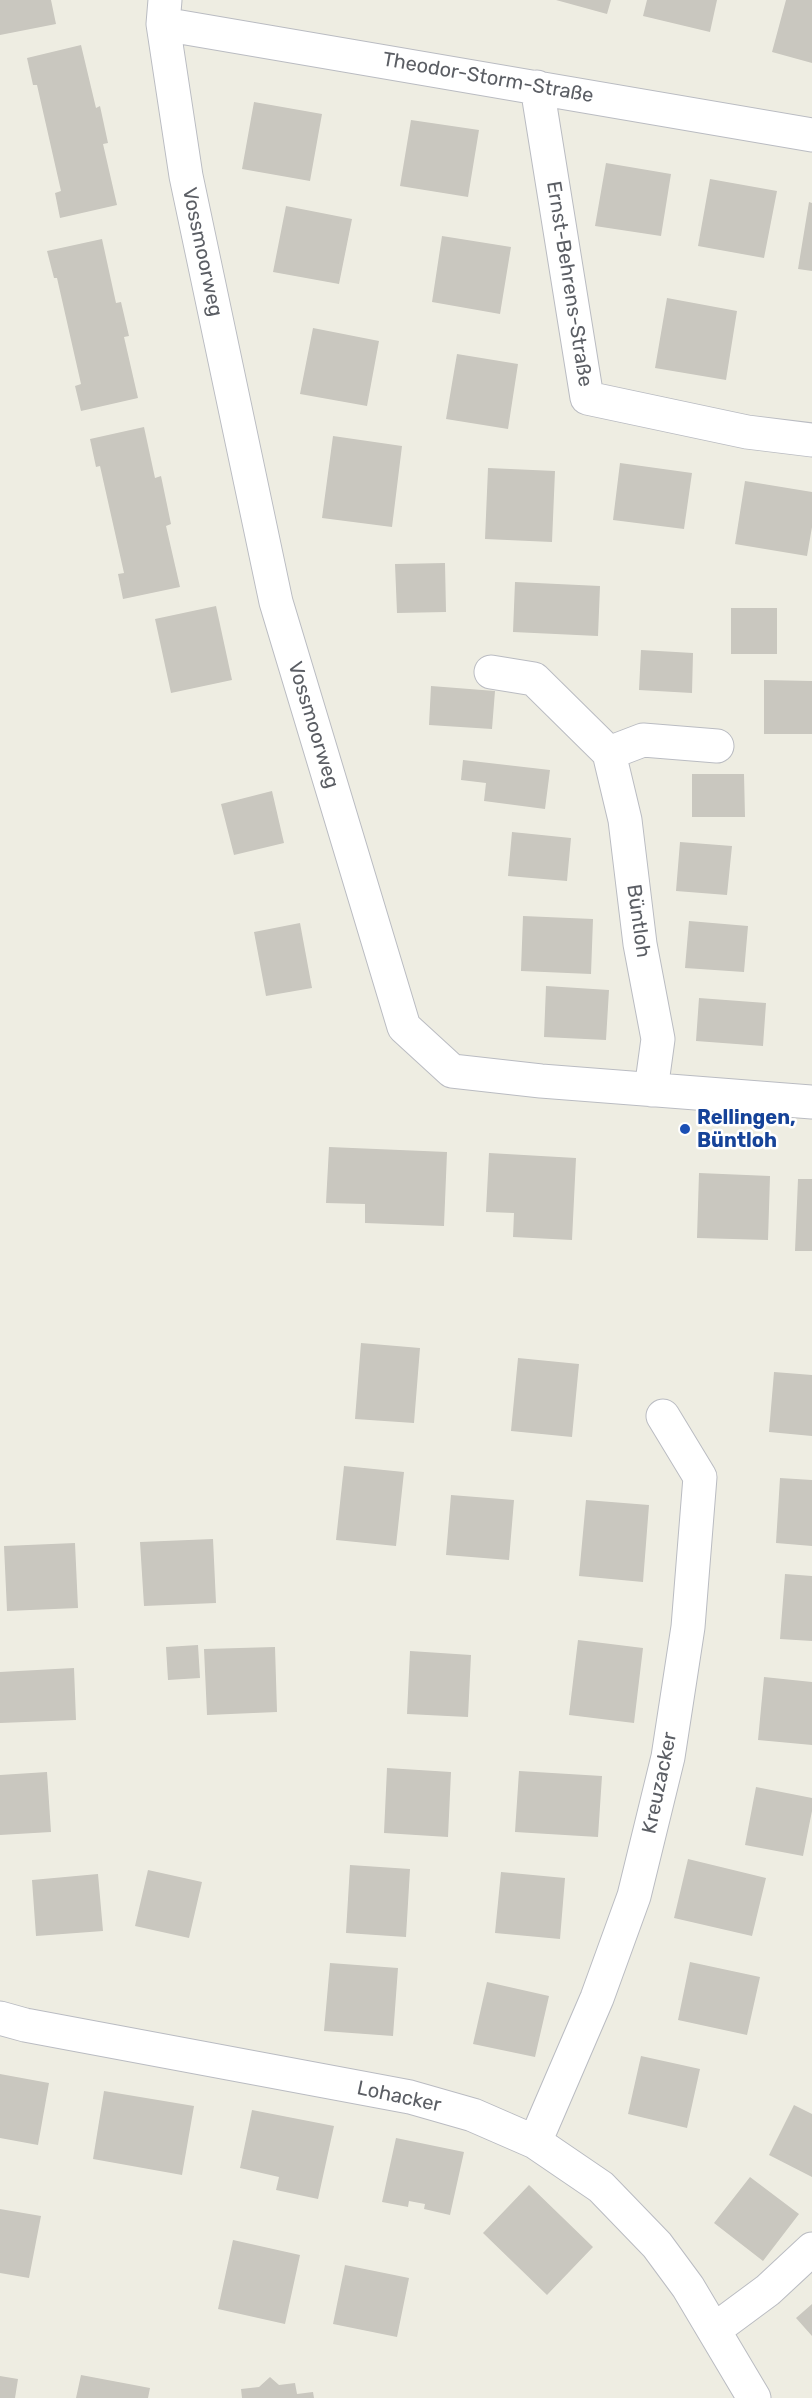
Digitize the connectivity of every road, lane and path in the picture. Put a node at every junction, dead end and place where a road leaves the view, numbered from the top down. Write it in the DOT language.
graph roads {
  1 [pos="164,12"];
  2 [pos="537,87"];
  3 [pos="812,135"];
  4 [pos="812,440"];
  5 [pos="491,672"];
  6 [pos="717,746"];
  7 [pos="609,753"];
  8 [pos="651,1090"];
  9 [pos="812,1102"];
  10 [pos="663,1416"];
  11 [pos="0,2018"];
  12 [pos="535,2142"];
  13 [pos="812,2249"];
  14 [pos="714,2330"];
  15 [pos="754,2398"];
  1 -- 2 [label="street, Theodor-Storm-Straße"];
  1 -- 8 [label="street, Vossmoorweg"];
  2 -- 3 [label="street, Theodor-Storm-Straße"];
  2 -- 4 [label="street, Ernst-Behrens-Straße"];
  5 -- 7 [label="street"];
  6 -- 7 [label="street"];
  7 -- 8 [label="street, Büntloh"];
  8 -- 9 [label="street, Vossmoorweg"];
  10 -- 12 [label="street, Kreuzacker"];
  11 -- 12 [label="street, Lohacker"];
  12 -- 14 [label="street, Lohacker"];
  13 -- 14 [label="street"];
  14 -- 15 [label="street, Lohacker"];
}
